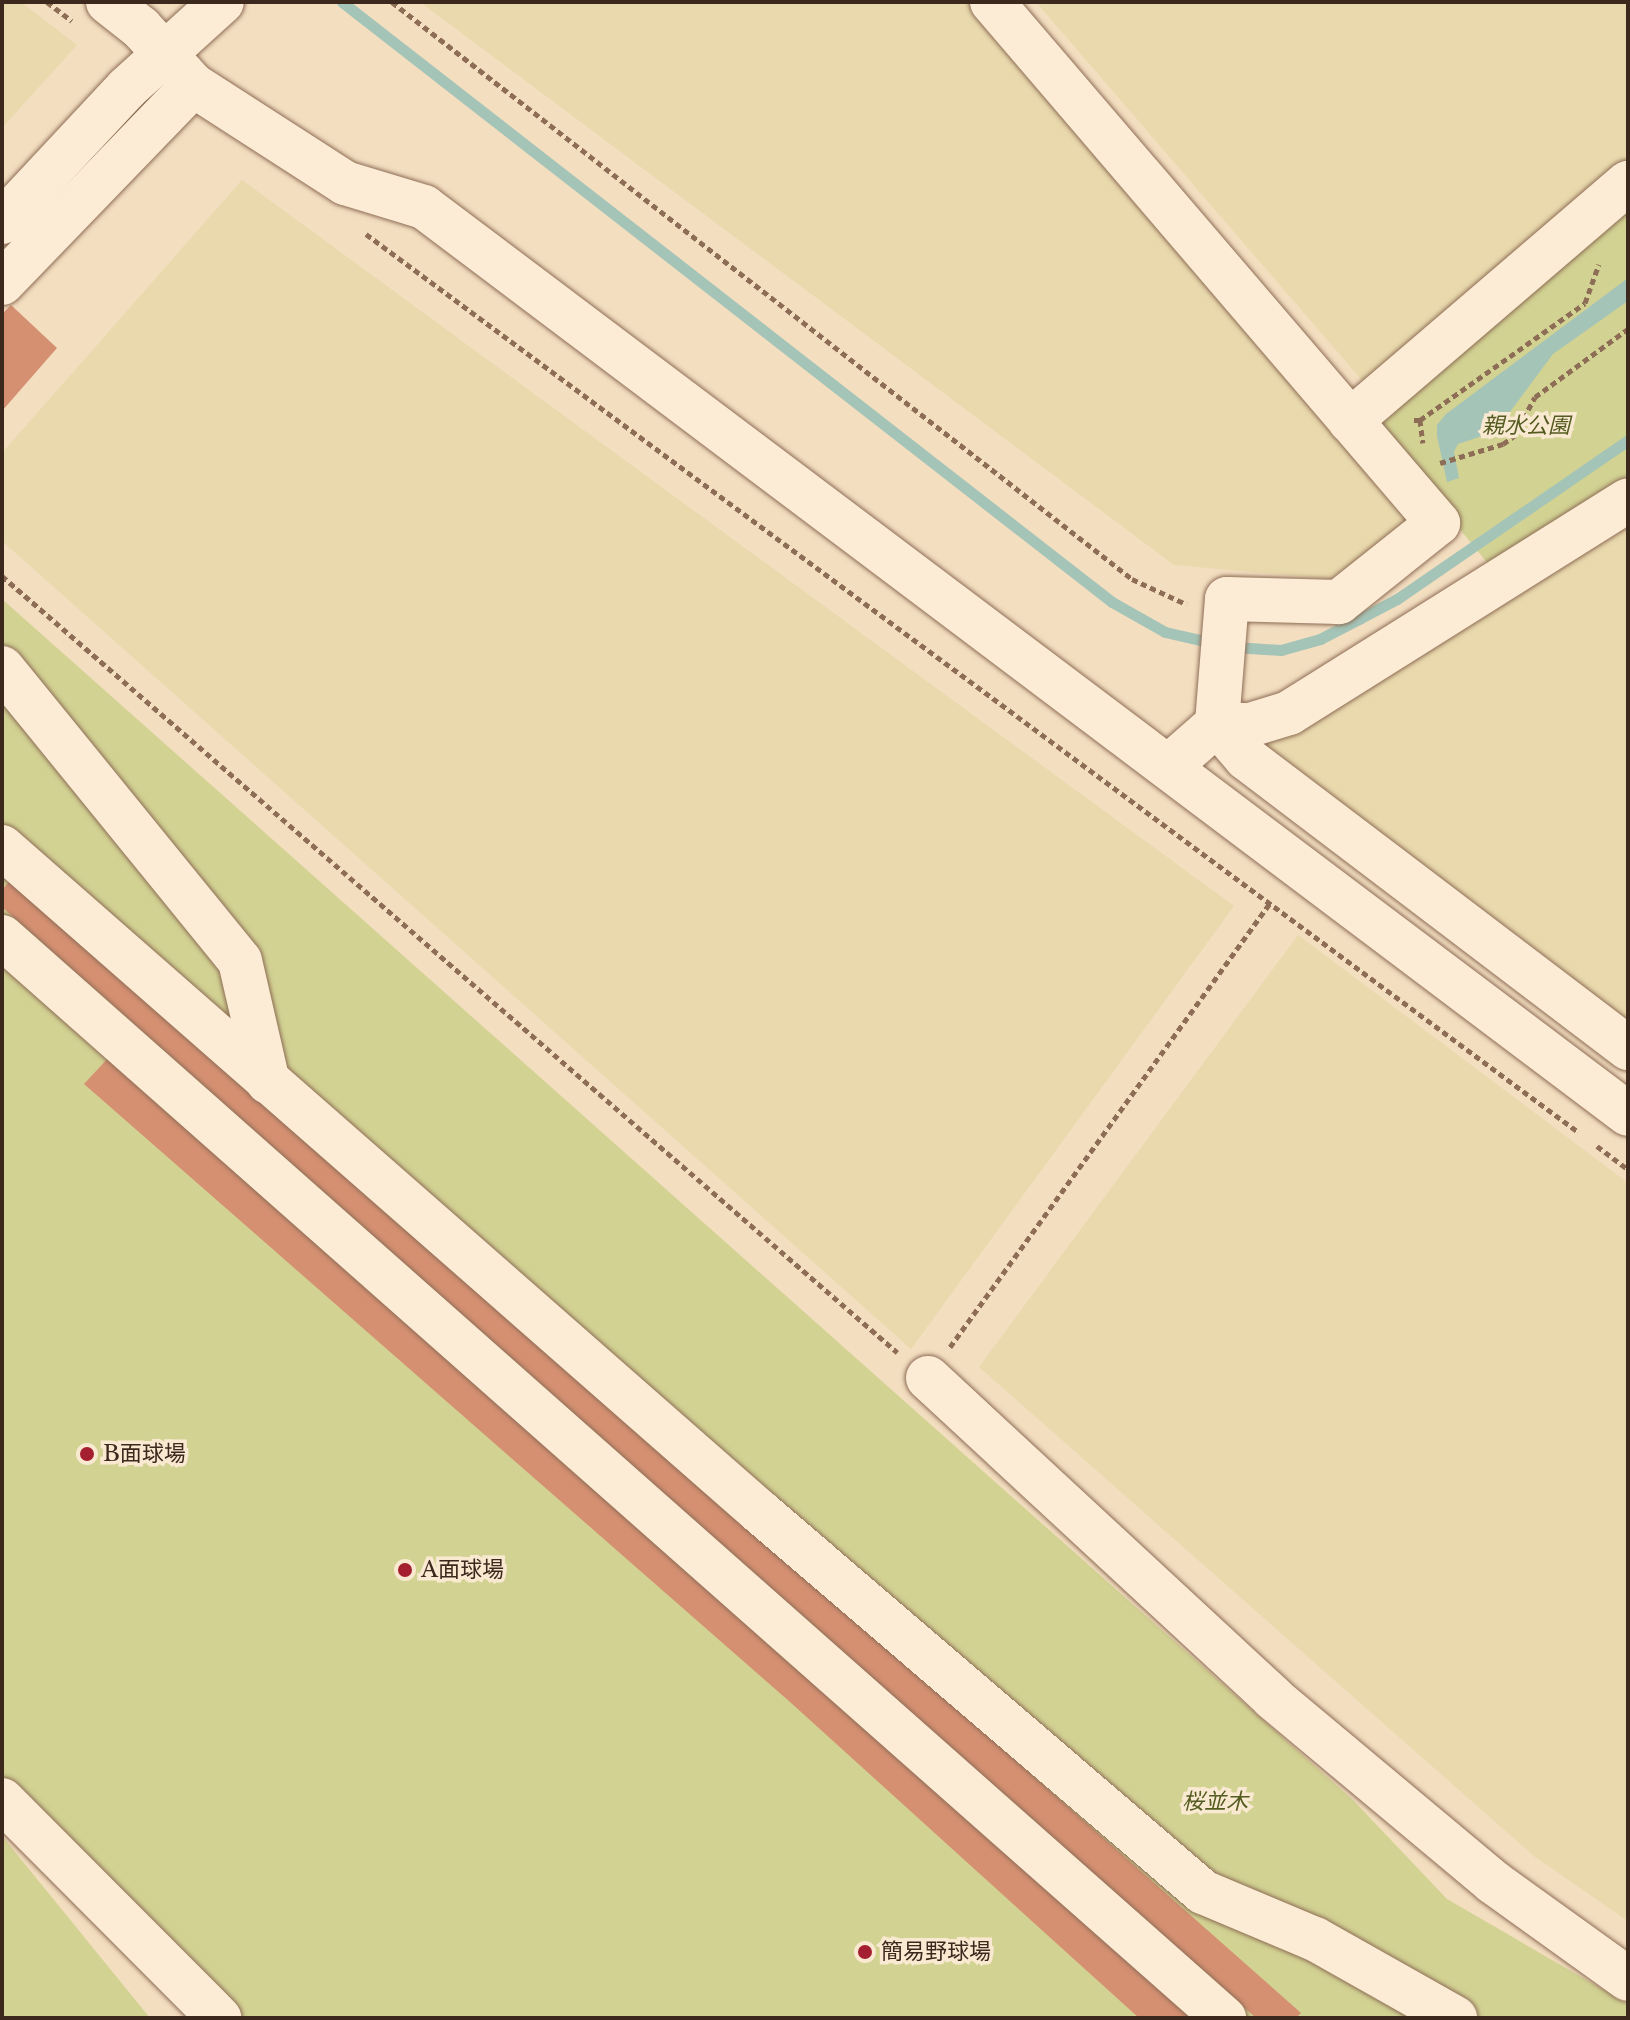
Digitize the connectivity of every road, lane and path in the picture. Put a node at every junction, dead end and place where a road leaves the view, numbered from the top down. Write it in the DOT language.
graph roads {
  1 [pos="108,2"];
  2 [pos="222,2"];
  3 [pos="392,2"];
  4 [pos="992,2"];
  5 [pos="178,69"];
  6 [pos="1628,183"];
  7 [pos="2,222"];
  8 [pos="365,233"];
  9 [pos="1606,254"];
  10 [pos="2,283"];
  11 [pos="1628,329"];
  12 [pos="1350,421"];
  13 [pos="1438,464"];
  14 [pos="1628,500"];
  15 [pos="2,576"];
  16 [pos="1225,613"];
  17 [pos="2,668"];
  18 [pos="1218,708"];
  19 [pos="1168,767"];
  20 [pos="2,847"];
  21 [pos="1270,903"];
  22 [pos="2,937"];
  23 [pos="2,977"];
  24 [pos="91,1014"];
  25 [pos="1628,1048"];
  26 [pos="268,1082"];
  27 [pos="1628,1114"];
  28 [pos="1581,1134"];
  29 [pos="1593,1143"];
  30 [pos="1628,1169"];
  31 [pos="928,1378"];
  32 [pos="2,1800"];
  33 [pos="1628,1979"];
  34 [pos="219,2018"];
  35 [pos="1224,2018"];
  36 [pos="1455,2018"];
  1 -- 5 [label="street"];
  2 -- 5 [label="street"];
  3 -- 16 [label="path"];
  4 -- 12 [label="street"];
  5 -- 7 [label="street"];
  5 -- 10 [label="street"];
  5 -- 19 [label="street"];
  6 -- 12 [label="street"];
  8 -- 21 [label="path"];
  9 -- 12 [label="path"];
  11 -- 13 [label="path"];
  12 -- 16 [label="street"];
  14 -- 18 [label="street"];
  15 -- 31 [label="path"];
  16 -- 18 [label="street"];
  17 -- 26 [label="street"];
  18 -- 19 [label="street"];
  18 -- 25 [label="street"];
  19 -- 27 [label="street"];
  20 -- 26 [label="street"];
  21 -- 28 [label="path"];
  21 -- 31 [label="path"];
  22 -- 24 [label="street"];
  23 -- 24 [label="street"];
  24 -- 35 [label="street"];
  26 -- 36 [label="street"];
  29 -- 30 [label="path"];
  31 -- 33 [label="street"];
  32 -- 34 [label="street"];
}
